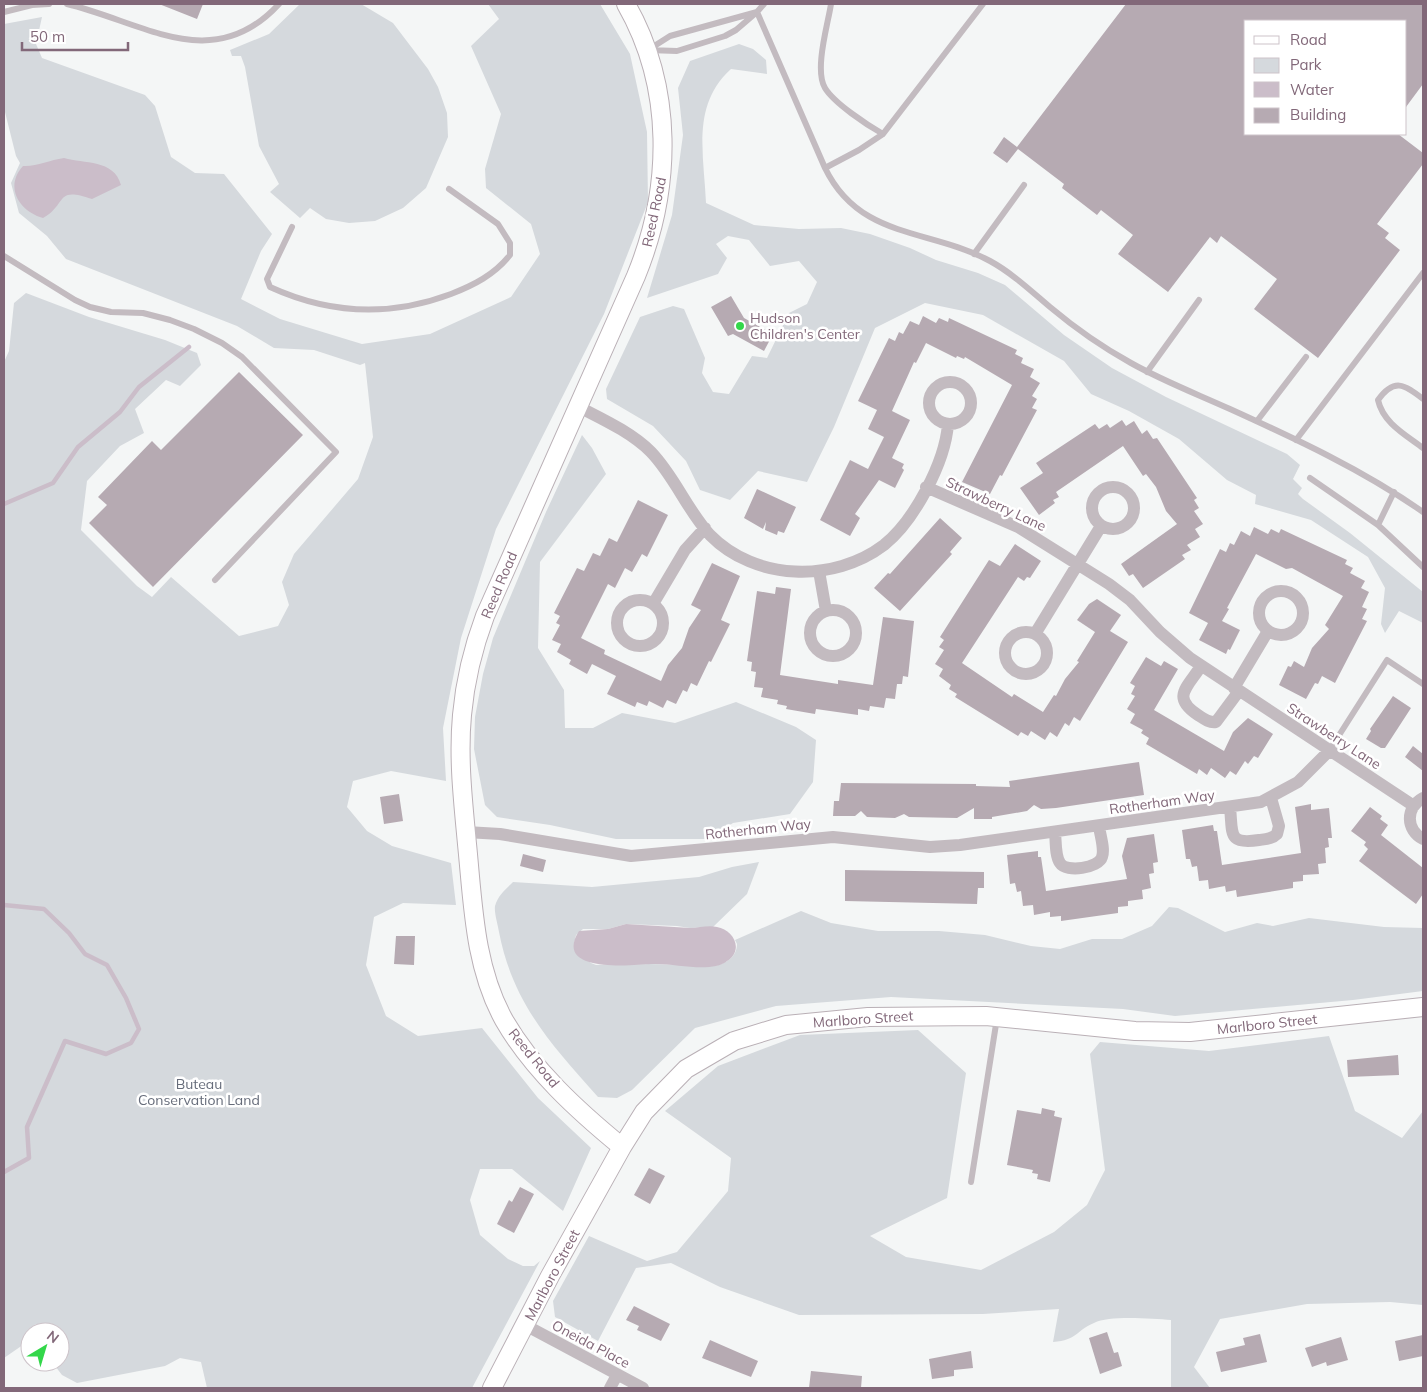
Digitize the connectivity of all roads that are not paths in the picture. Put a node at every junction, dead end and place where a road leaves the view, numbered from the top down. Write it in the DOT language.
graph roads {
  1 [pos="49,4"];
  2 [pos="67,4"];
  3 [pos="278,4"];
  4 [pos="626,4"];
  5 [pos="764,4"];
  6 [pos="832,4"];
  7 [pos="983,4"];
  8 [pos="4,12"];
  9 [pos="757,12"];
  10 [pos="648,50"];
  11 [pos="883,134"];
  12 [pos="826,168"];
  13 [pos="1024,184"];
  14 [pos="449,189"];
  15 [pos="292,227"];
  16 [pos="974,254"];
  17 [pos="4,256"];
  18 [pos="1423,273"];
  19 [pos="1199,300"];
  20 [pos="1306,357"];
  21 [pos="1147,372"];
  22 [pos="1423,399"];
  23 [pos="577,406"];
  24 [pos="1257,421"];
  25 [pos="948,424"];
  26 [pos="1296,440"];
  27 [pos="1423,448"];
  28 [pos="1310,478"];
  29 [pos="926,488"];
  30 [pos="1394,492"];
  31 [pos="1423,512"];
  32 [pos="1378,525"];
  33 [pos="1101,526"];
  34 [pos="705,528"];
  35 [pos="1077,564"];
  36 [pos="1423,567"];
  37 [pos="819,571"];
  38 [pos="214,580"];
  39 [pos="653,604"];
  40 [pos="826,611"];
  41 [pos="1268,631"];
  42 [pos="1035,634"];
  43 [pos="1201,666"];
  44 [pos="1423,684"];
  45 [pos="1236,690"];
  46 [pos="1329,751"];
  47 [pos="1271,798"];
  48 [pos="1418,802"];
  49 [pos="1230,808"];
  50 [pos="1099,826"];
  51 [pos="466,832"];
  52 [pos="1054,832"];
  53 [pos="1423,839"];
  54 [pos="1423,1007"];
  55 [pos="997,1017"];
  56 [pos="622,1147"];
  57 [pos="971,1182"];
  58 [pos="525,1325"];
  59 [pos="617,1375"];
  60 [pos="492,1388"];
  61 [pos="610,1388"];
  62 [pos="643,1388"];
  1 -- 8 [label="lane"];
  2 -- 3 [label="lane"];
  4 -- 10 [label="street, Reed Road"];
  5 -- 9 [label="lane"];
  6 -- 11 [label="lane"];
  7 -- 11 [label="lane"];
  9 -- 10 [label="lane"];
  9 -- 10 [label="lane"];
  9 -- 12 [label="lane"];
  10 -- 23 [label="street, Reed Road"];
  11 -- 12 [label="lane"];
  12 -- 16 [label="lane"];
  13 -- 16 [label="lane"];
  14 -- 15 [label="lane"];
  16 -- 21 [label="lane"];
  17 -- 38 [label="lane"];
  18 -- 26 [label="lane"];
  19 -- 21 [label="lane"];
  20 -- 24 [label="lane"];
  21 -- 24 [label="lane"];
  22 -- 27 [label="lane"];
  23 -- 34 [label="street"];
  23 -- 51 [label="street, Reed Road"];
  24 -- 26 [label="lane"];
  25 -- 29 [label="street"];
  26 -- 30 [label="lane"];
  28 -- 32 [label="lane"];
  29 -- 35 [label="street, Strawberry Lane"];
  29 -- 37 [label="street"];
  30 -- 31 [label="lane"];
  30 -- 32 [label="lane"];
  32 -- 36 [label="lane"];
  33 -- 35 [label="street"];
  34 -- 37 [label="street"];
  34 -- 39 [label="street"];
  35 -- 42 [label="street"];
  35 -- 43 [label="street, Strawberry Lane"];
  37 -- 40 [label="street"];
  41 -- 45 [label="street"];
  43 -- 45 [label="street, Strawberry Lane"];
  43 -- 45 [label="street"];
  44 -- 46 [label="lane"];
  45 -- 46 [label="street, Strawberry Lane"];
  46 -- 47 [label="street, Rotherham Way"];
  46 -- 48 [label="street, Strawberry Lane"];
  47 -- 49 [label="street, Rotherham Way"];
  47 -- 49 [label="street, Rotherham Way"];
  48 -- 53 [label="street, Strawberry Lane"];
  49 -- 50 [label="street, Rotherham Way"];
  50 -- 52 [label="street, Rotherham Way"];
  50 -- 52 [label="street, Rotherham Way"];
  51 -- 52 [label="street, Rotherham Way"];
  51 -- 56 [label="street, Reed Road"];
  54 -- 55 [label="street, Marlboro Street"];
  55 -- 56 [label="street, Marlboro Street"];
  55 -- 57 [label="lane"];
  56 -- 58 [label="street, Marlboro Street"];
  58 -- 59 [label="street, Oneida Place"];
  58 -- 60 [label="street, Marlboro Street"];
  59 -- 61 [label="street"];
  59 -- 62 [label="street, Oneida Place"];
}
